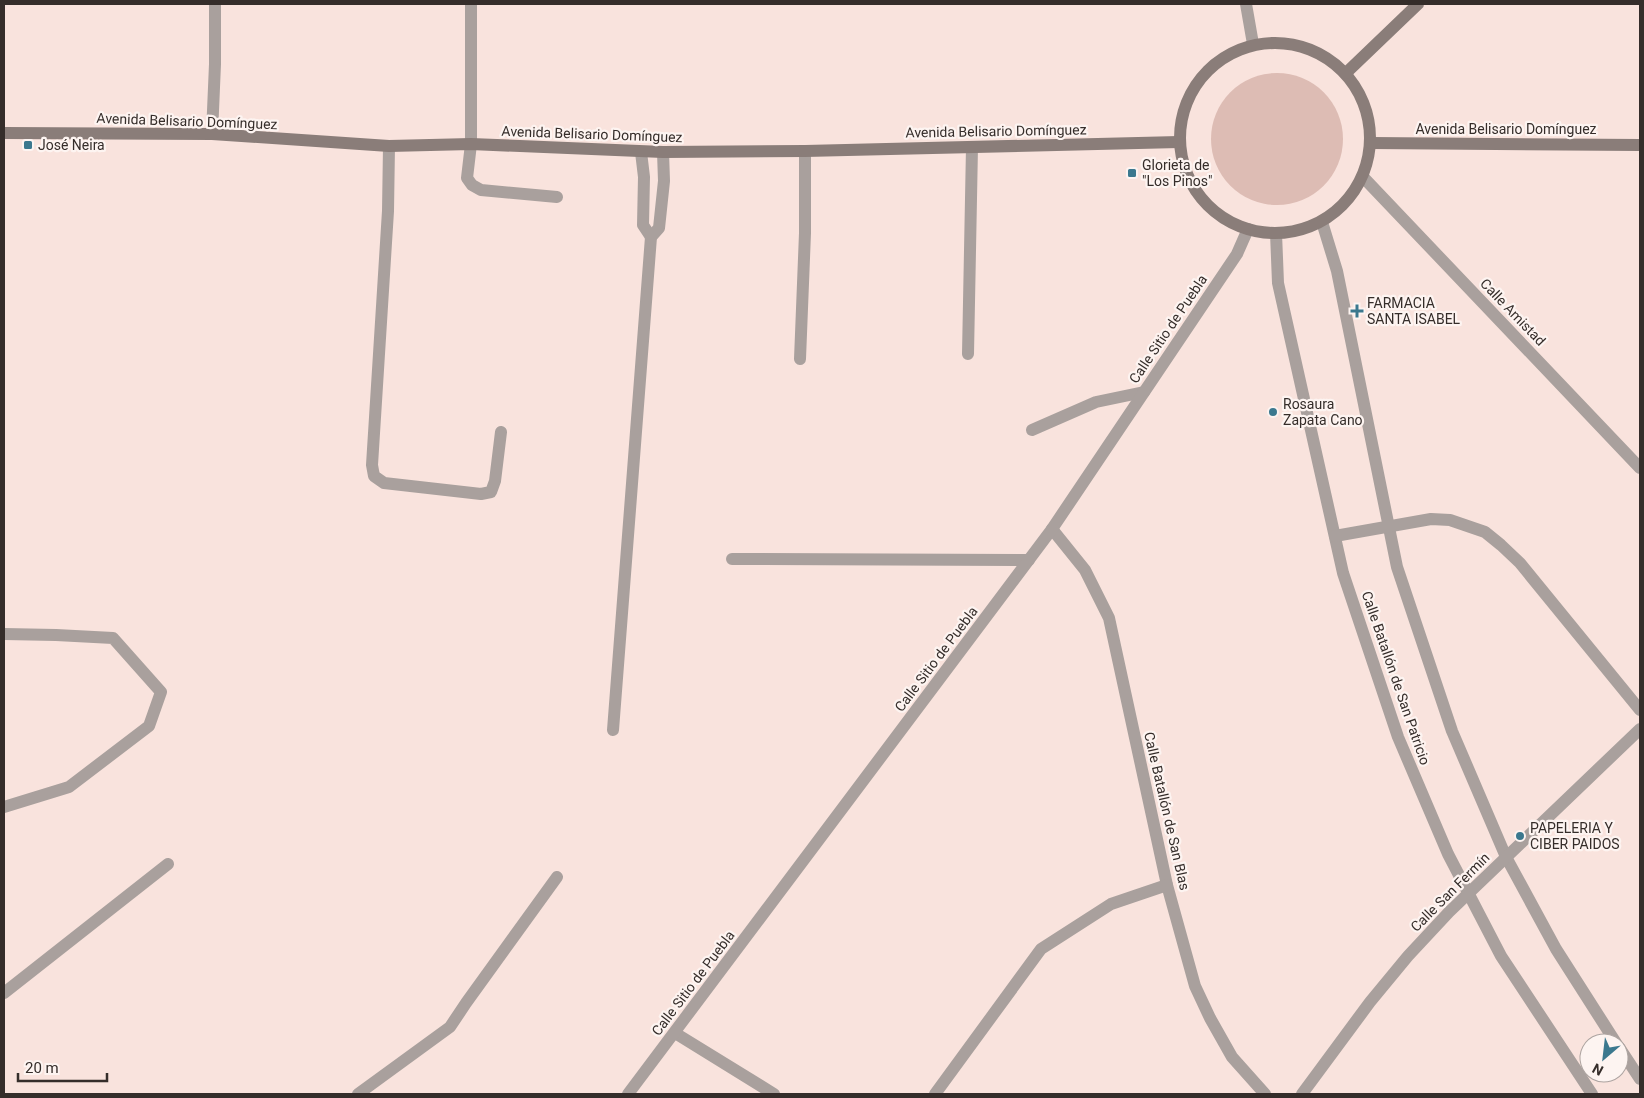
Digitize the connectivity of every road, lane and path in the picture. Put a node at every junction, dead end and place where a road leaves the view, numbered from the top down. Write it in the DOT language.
graph roads {
  1 [pos="215,4"];
  2 [pos="471,4"];
  3 [pos="1246,4"];
  4 [pos="1418,4"];
  5 [pos="1253,44"];
  6 [pos="1346,73"];
  7 [pos="4,132"];
  8 [pos="212,134"];
  9 [pos="1179,142"];
  10 [pos="1371,143"];
  11 [pos="471,144"];
  12 [pos="1640,145"];
  13 [pos="389,146"];
  14 [pos="972,147"];
  15 [pos="805,151"];
  16 [pos="641,152"];
  17 [pos="663,152"];
  18 [pos="1363,177"];
  19 [pos="558,197"];
  20 [pos="1322,222"];
  21 [pos="1248,229"];
  22 [pos="1276,233"];
  23 [pos="651,237"];
  24 [pos="968,354"];
  25 [pos="800,359"];
  26 [pos="1144,392"];
  27 [pos="1032,430"];
  28 [pos="501,432"];
  29 [pos="1640,468"];
  30 [pos="1389,526"];
  31 [pos="1052,529"];
  32 [pos="1335,536"];
  33 [pos="732,560"];
  34 [pos="1029,560"];
  35 [pos="4,634"];
  36 [pos="1640,710"];
  37 [pos="1640,729"];
  38 [pos="613,730"];
  39 [pos="4,807"];
  40 [pos="1506,857"];
  41 [pos="168,864"];
  42 [pos="557,877"];
  43 [pos="1168,885"];
  44 [pos="1468,894"];
  45 [pos="4,993"];
  46 [pos="1610,1033"];
  47 [pos="675,1034"];
  48 [pos="1629,1062"];
  49 [pos="1640,1079"];
  50 [pos="358,1094"];
  51 [pos="628,1094"];
  52 [pos="774,1094"];
  53 [pos="935,1094"];
  54 [pos="1265,1094"];
  55 [pos="1302,1094"];
  56 [pos="1592,1094"];
  1 -- 8 [label="street"];
  2 -- 11 [label="street"];
  3 -- 5 [label="street"];
  4 -- 6 [label="main road"];
  5 -- 6 [label="main road"];
  5 -- 9 [label="main road"];
  6 -- 10 [label="main road"];
  7 -- 8 [label="main road, Avenida Belisario Domínguez"];
  8 -- 13 [label="main road, Avenida Belisario Domínguez"];
  9 -- 14 [label="main road, Avenida Belisario Domínguez"];
  9 -- 21 [label="main road"];
  10 -- 12 [label="main road, Avenida Belisario Domínguez"];
  10 -- 18 [label="main road"];
  11 -- 13 [label="main road, Avenida Belisario Domínguez"];
  11 -- 16 [label="main road, Avenida Belisario Domínguez"];
  11 -- 19 [label="street"];
  13 -- 28 [label="street"];
  14 -- 15 [label="main road, Avenida Belisario Domínguez"];
  14 -- 24 [label="street"];
  15 -- 17 [label="main road, Avenida Belisario Domínguez"];
  15 -- 25 [label="street"];
  16 -- 17 [label="main road, Avenida Belisario Domínguez"];
  16 -- 23 [label="street"];
  17 -- 23 [label="street"];
  18 -- 20 [label="main road"];
  18 -- 29 [label="street, Calle Amistad"];
  20 -- 22 [label="main road"];
  20 -- 30 [label="street"];
  21 -- 22 [label="main road"];
  21 -- 26 [label="street, Calle Sitio de Puebla"];
  22 -- 32 [label="street, Calle Batallón de San Patricio"];
  23 -- 38 [label="street"];
  26 -- 27 [label="street"];
  26 -- 31 [label="street, Calle Sitio de Puebla"];
  30 -- 32 [label="street"];
  30 -- 36 [label="street"];
  30 -- 40 [label="street"];
  31 -- 34 [label="street, Calle Sitio de Puebla"];
  31 -- 43 [label="street, Calle Batallón de San Blas"];
  32 -- 44 [label="street, Calle Batallón de San Patricio"];
  33 -- 34 [label="street"];
  34 -- 47 [label="street, Calle Sitio de Puebla"];
  35 -- 39 [label="street"];
  37 -- 40 [label="street, Calle San Fermín"];
  40 -- 44 [label="street, Calle San Fermín"];
  40 -- 46 [label="street"];
  41 -- 45 [label="street"];
  42 -- 50 [label="street"];
  43 -- 53 [label="street"];
  43 -- 54 [label="street, Calle Batallón de San Blas"];
  44 -- 55 [label="street, Calle San Fermín"];
  44 -- 56 [label="street, Calle Batallón de San Patricio"];
  47 -- 51 [label="street, Calle Sitio de Puebla"];
  47 -- 52 [label="street"];
  48 -- 49 [label="street"];
}
